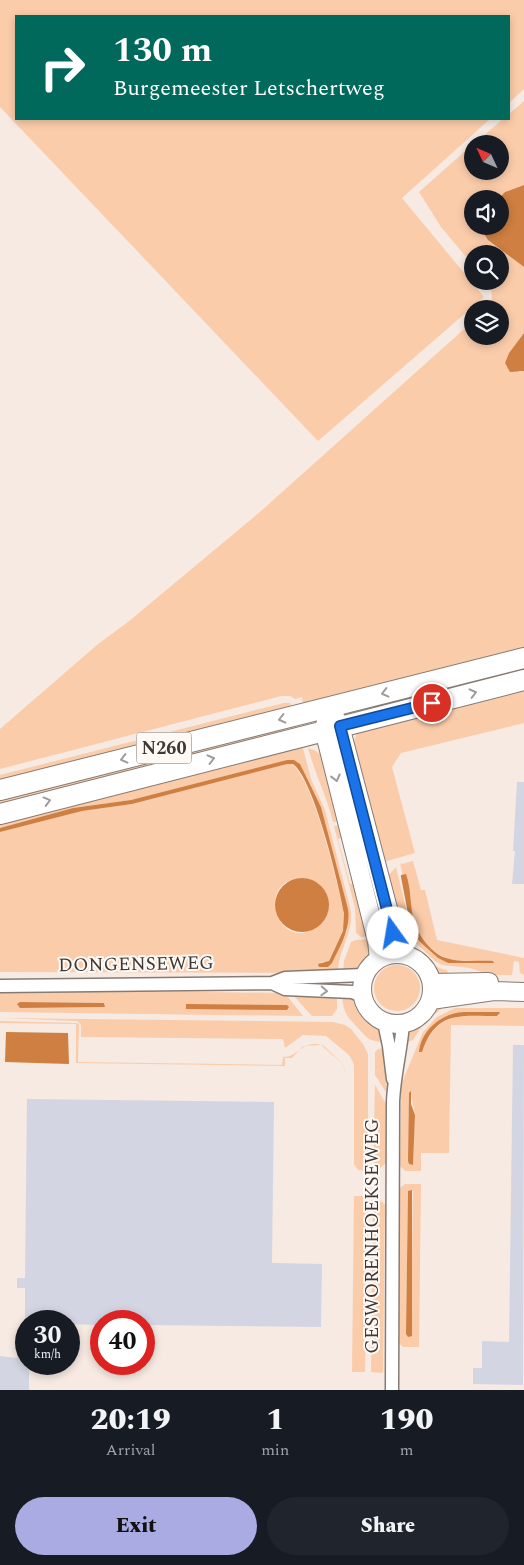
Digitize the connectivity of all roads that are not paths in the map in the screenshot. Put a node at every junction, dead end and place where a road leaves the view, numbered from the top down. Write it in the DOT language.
graph roads {
  1 [pos="524,658"];
  2 [pos="524,680"];
  3 [pos="329,708"];
  4 [pos="332,728"];
  5 [pos="0,790"];
  6 [pos="0,814"];
  7 [pos="400,954"];
  8 [pos="379,958"];
  9 [pos="364,975"];
  10 [pos="524,980"];
  11 [pos="272,982"];
  12 [pos="0,986"];
  13 [pos="432,991"];
  14 [pos="524,992"];
  15 [pos="362,996"];
  16 [pos="384,1022"];
  17 [pos="403,1024"];
  18 [pos="394,1082"];
  19 [pos="392,1390"];
  1 -- 3 [label="main road, N260, one-way"];
  4 -- 2 [label="main road, N260, one-way"];
  3 -- 4 [label="street"];
  3 -- 5 [label="main road, N260, one-way"];
  6 -- 4 [label="main road, N260, one-way"];
  4 -- 7 [label="street"];
  4 -- 8 [label="street, one-way"];
  7 -- 8 [label="street"];
  7 -- 13 [label="street"];
  8 -- 9 [label="street"];
  9 -- 11 [label="street, DONGENSEWEG"];
  9 -- 15 [label="street"];
  10 -- 13 [label="street"];
  11 -- 12 [label="street, DONGENSEWEG"];
  11 -- 15 [label="street, DONGENSEWEG, one-way"];
  13 -- 14 [label="street"];
  13 -- 17 [label="street"];
  15 -- 16 [label="street"];
  16 -- 17 [label="street"];
  16 -- 18 [label="street, GESWORENHOEKSEWEG"];
  17 -- 18 [label="street, GESWORENHOEKSEWEG"];
  18 -- 19 [label="street, GESWORENHOEKSEWEG"];
}
